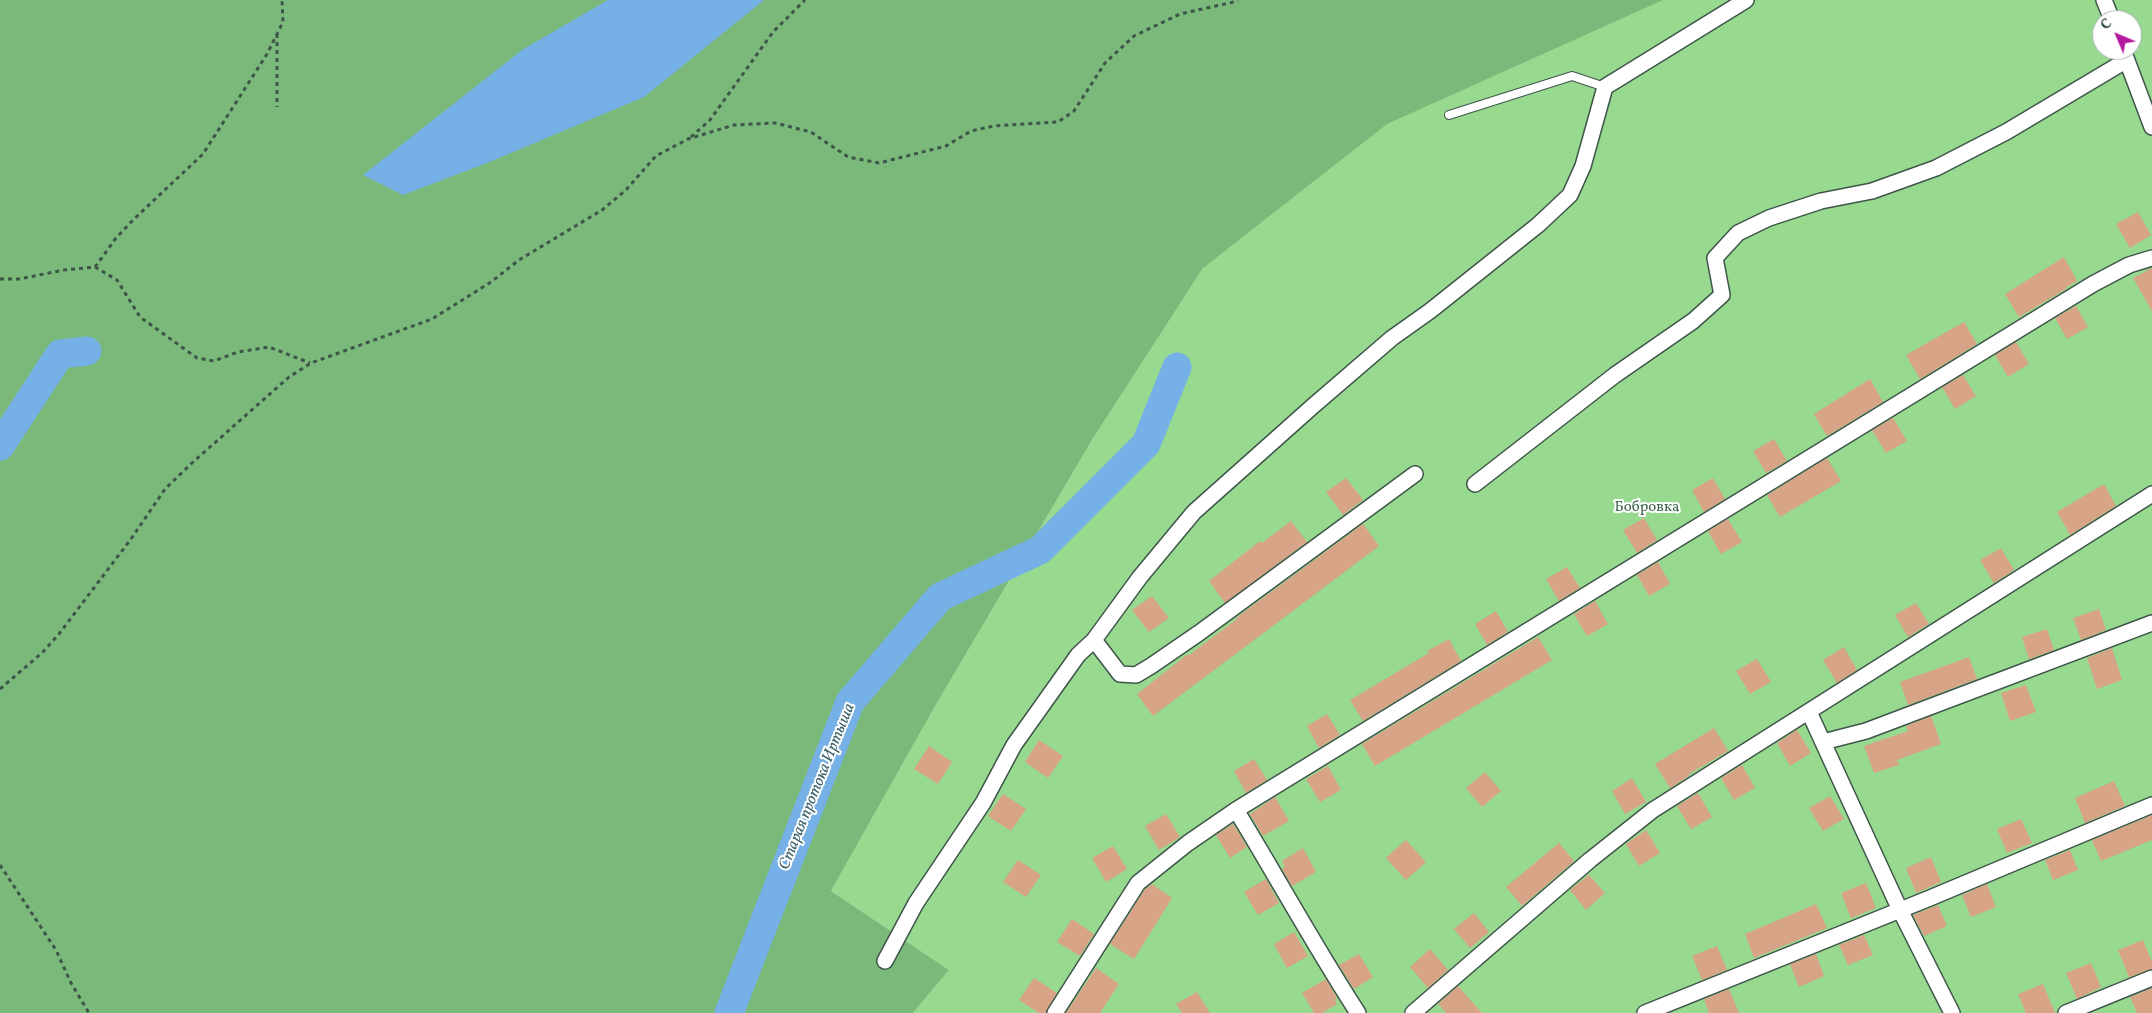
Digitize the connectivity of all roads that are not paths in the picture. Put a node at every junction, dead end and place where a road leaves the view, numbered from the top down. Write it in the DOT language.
graph roads {
  1 [pos="1746,0"];
  2 [pos="2117,60"];
  3 [pos="2127,60"];
  4 [pos="1605,87"];
  5 [pos="1450,115"];
  6 [pos="2152,127"];
  7 [pos="2152,258"];
  8 [pos="1415,474"];
  9 [pos="1475,484"];
  10 [pos="2152,494"];
  11 [pos="2152,623"];
  12 [pos="1094,640"];
  13 [pos="1808,712"];
  14 [pos="1822,742"];
  15 [pos="2152,805"];
  16 [pos="1236,810"];
  17 [pos="1900,910"];
  18 [pos="885,961"];
  19 [pos="2152,978"];
  20 [pos="1055,1013"];
  21 [pos="1358,1013"];
  22 [pos="1413,1013"];
  23 [pos="1645,1013"];
  24 [pos="1952,1013"];
  25 [pos="2066,1013"];
  1 -- 4 [label="street"];
  2 -- 9 [label="street"];
  3 -- 6 [label="street"];
  4 -- 5 [label="lane"];
  4 -- 12 [label="street"];
  7 -- 16 [label="street"];
  8 -- 12 [label="street"];
  10 -- 13 [label="street"];
  11 -- 14 [label="street"];
  12 -- 18 [label="street"];
  13 -- 14 [label="street"];
  13 -- 22 [label="street"];
  14 -- 17 [label="street"];
  15 -- 17 [label="street"];
  16 -- 20 [label="street"];
  16 -- 21 [label="street"];
  17 -- 23 [label="street"];
  17 -- 24 [label="street"];
  19 -- 25 [label="street"];
}
